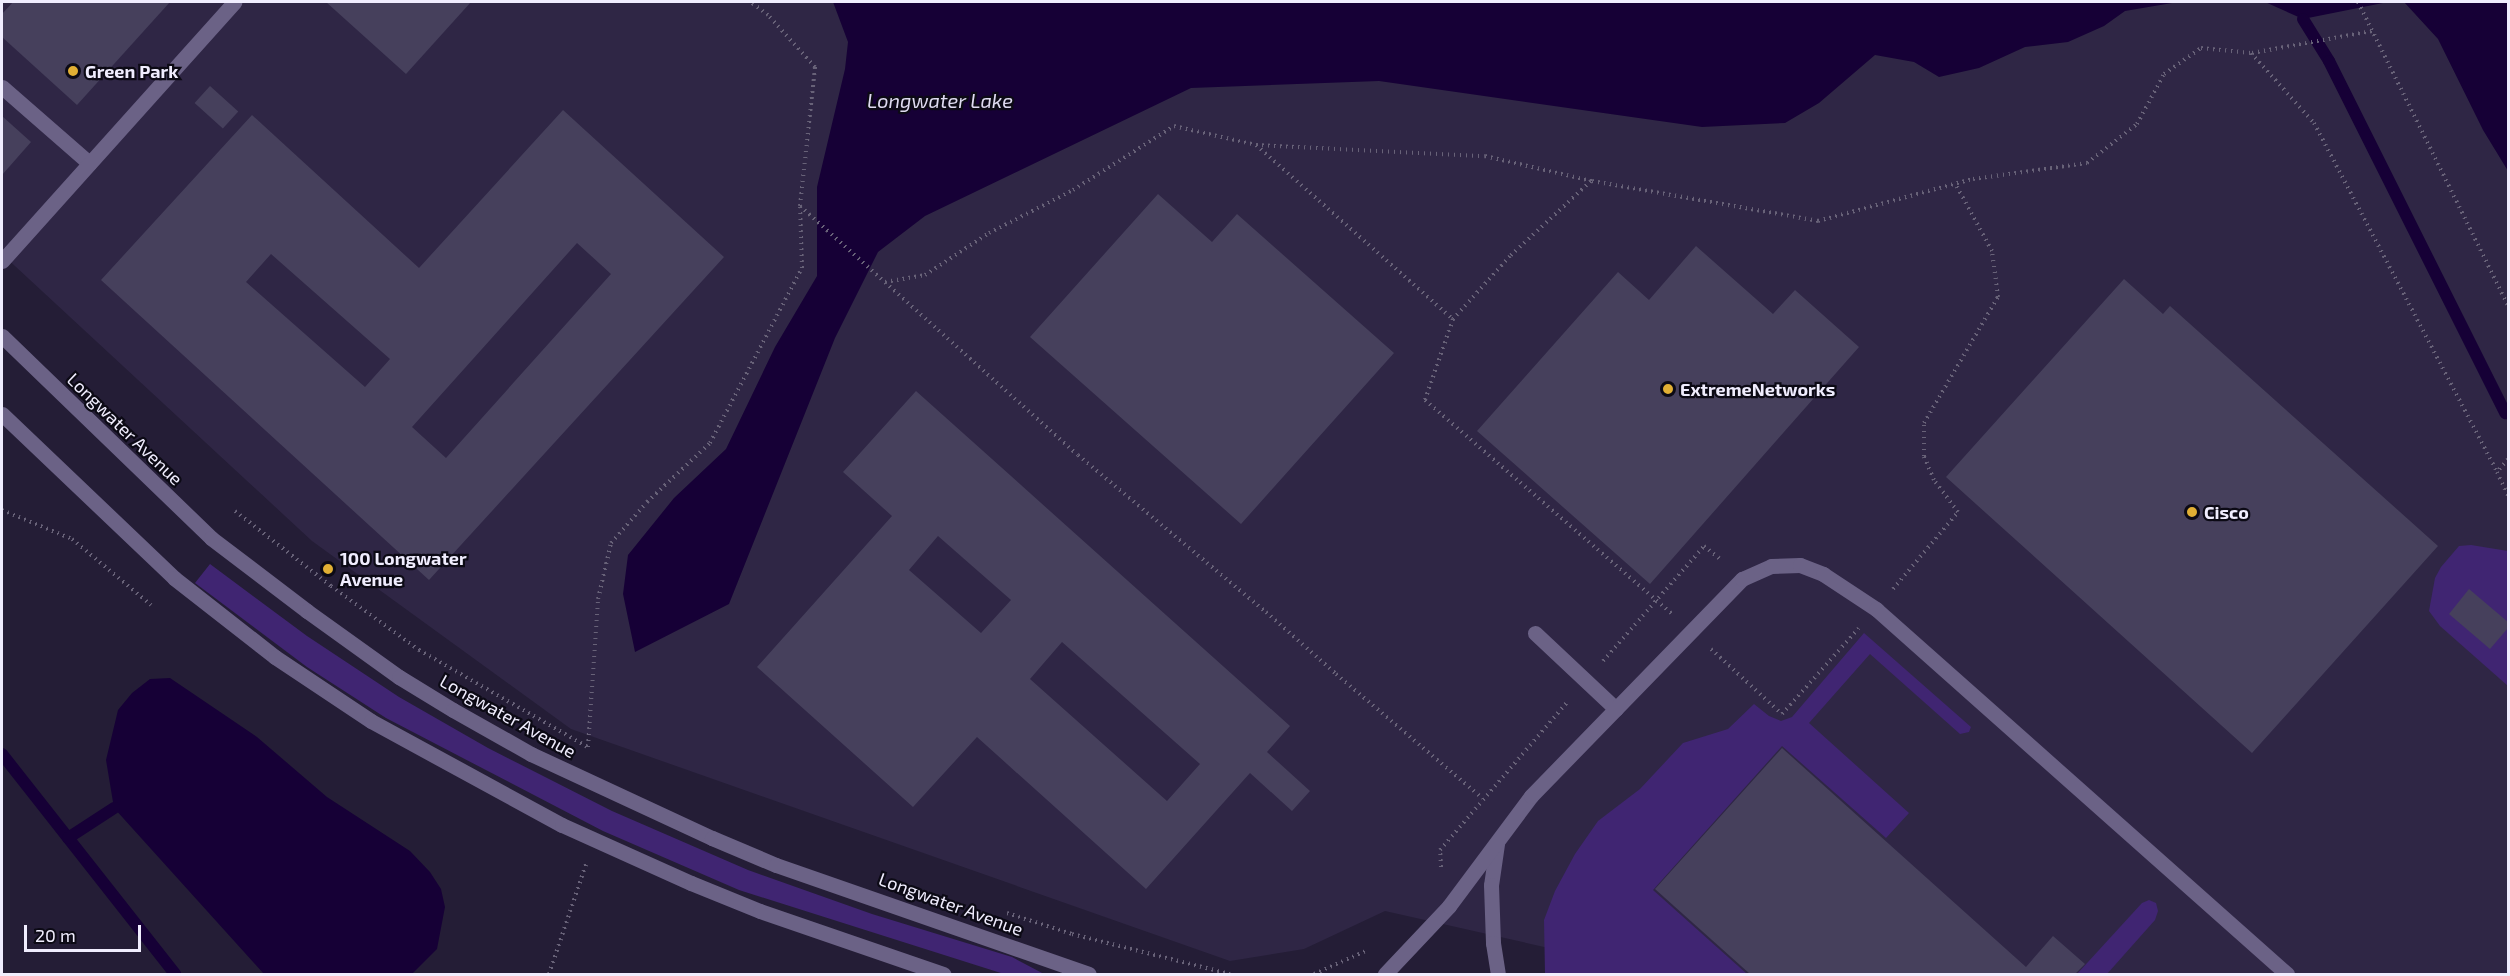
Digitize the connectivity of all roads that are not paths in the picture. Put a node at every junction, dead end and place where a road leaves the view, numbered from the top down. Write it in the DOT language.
graph roads {
  1 [pos="234,2"];
  2 [pos="2,87"];
  3 [pos="89,163"];
  4 [pos="2,261"];
  5 [pos="2,336"];
  6 [pos="2,414"];
  7 [pos="1535,633"];
  8 [pos="1616,709"];
  9 [pos="1498,841"];
  10 [pos="943,975"];
  11 [pos="1089,975"];
  12 [pos="1385,975"];
  13 [pos="1498,975"];
  14 [pos="2287,975"];
  1 -- 3 [label="street"];
  2 -- 3 [label="street"];
  3 -- 4 [label="street"];
  5 -- 11 [label="street, Longwater Avenue"];
  6 -- 10 [label="street"];
  7 -- 8 [label="street"];
  8 -- 9 [label="street"];
  8 -- 14 [label="street"];
  9 -- 12 [label="street"];
  9 -- 13 [label="street"];
}
